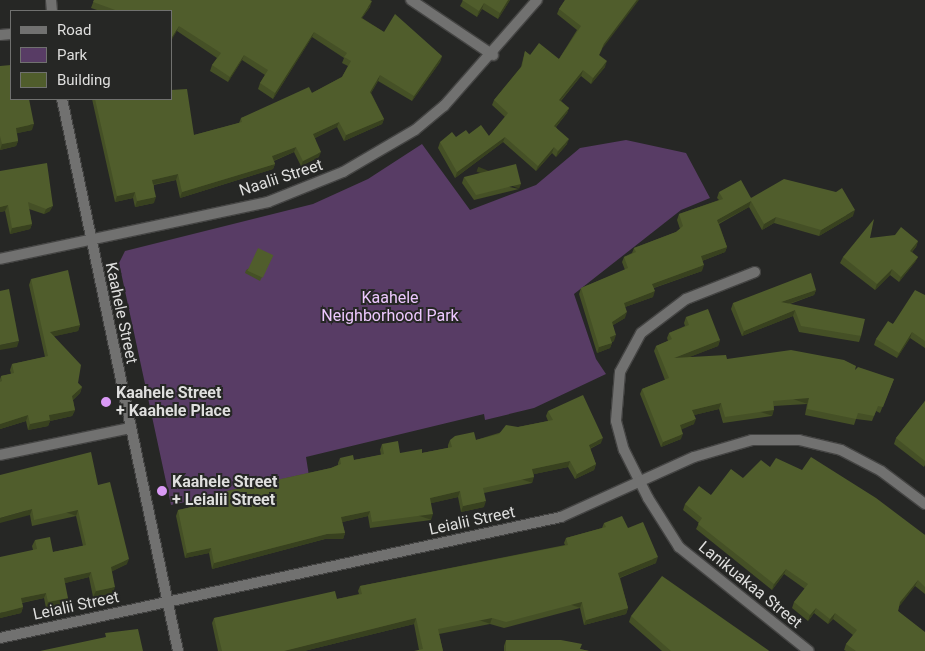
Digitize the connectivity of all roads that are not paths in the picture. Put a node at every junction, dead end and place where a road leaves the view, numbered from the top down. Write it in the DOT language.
graph roads {
  1 [pos="410,0"];
  2 [pos="538,0"];
  3 [pos="493,55"];
  4 [pos="62,100"];
  5 [pos="91,240"];
  6 [pos="0,259"];
  7 [pos="755,272"];
  8 [pos="130,428"];
  9 [pos="0,455"];
  10 [pos="641,483"];
  11 [pos="925,504"];
  12 [pos="168,601"];
  13 [pos="0,638"];
  14 [pos="178,651"];
  15 [pos="809,651"];
  1 -- 3 [label="street"];
  2 -- 3 [label="street, Naalii Street"];
  3 -- 5 [label="street, Naalii Street"];
  4 -- 5 [label="street, Kaahele Street"];
  5 -- 6 [label="street, Naalii Street"];
  5 -- 8 [label="street, Kaahele Street"];
  7 -- 10 [label="street, Lanikuakaa Street"];
  8 -- 9 [label="street"];
  8 -- 12 [label="street, Kaahele Street"];
  10 -- 11 [label="street, Leialii Street"];
  10 -- 12 [label="street, Leialii Street"];
  10 -- 15 [label="street, Lanikuakaa Street"];
  12 -- 13 [label="street, Leialii Street"];
  12 -- 14 [label="street, Kaahele Street"];
}
